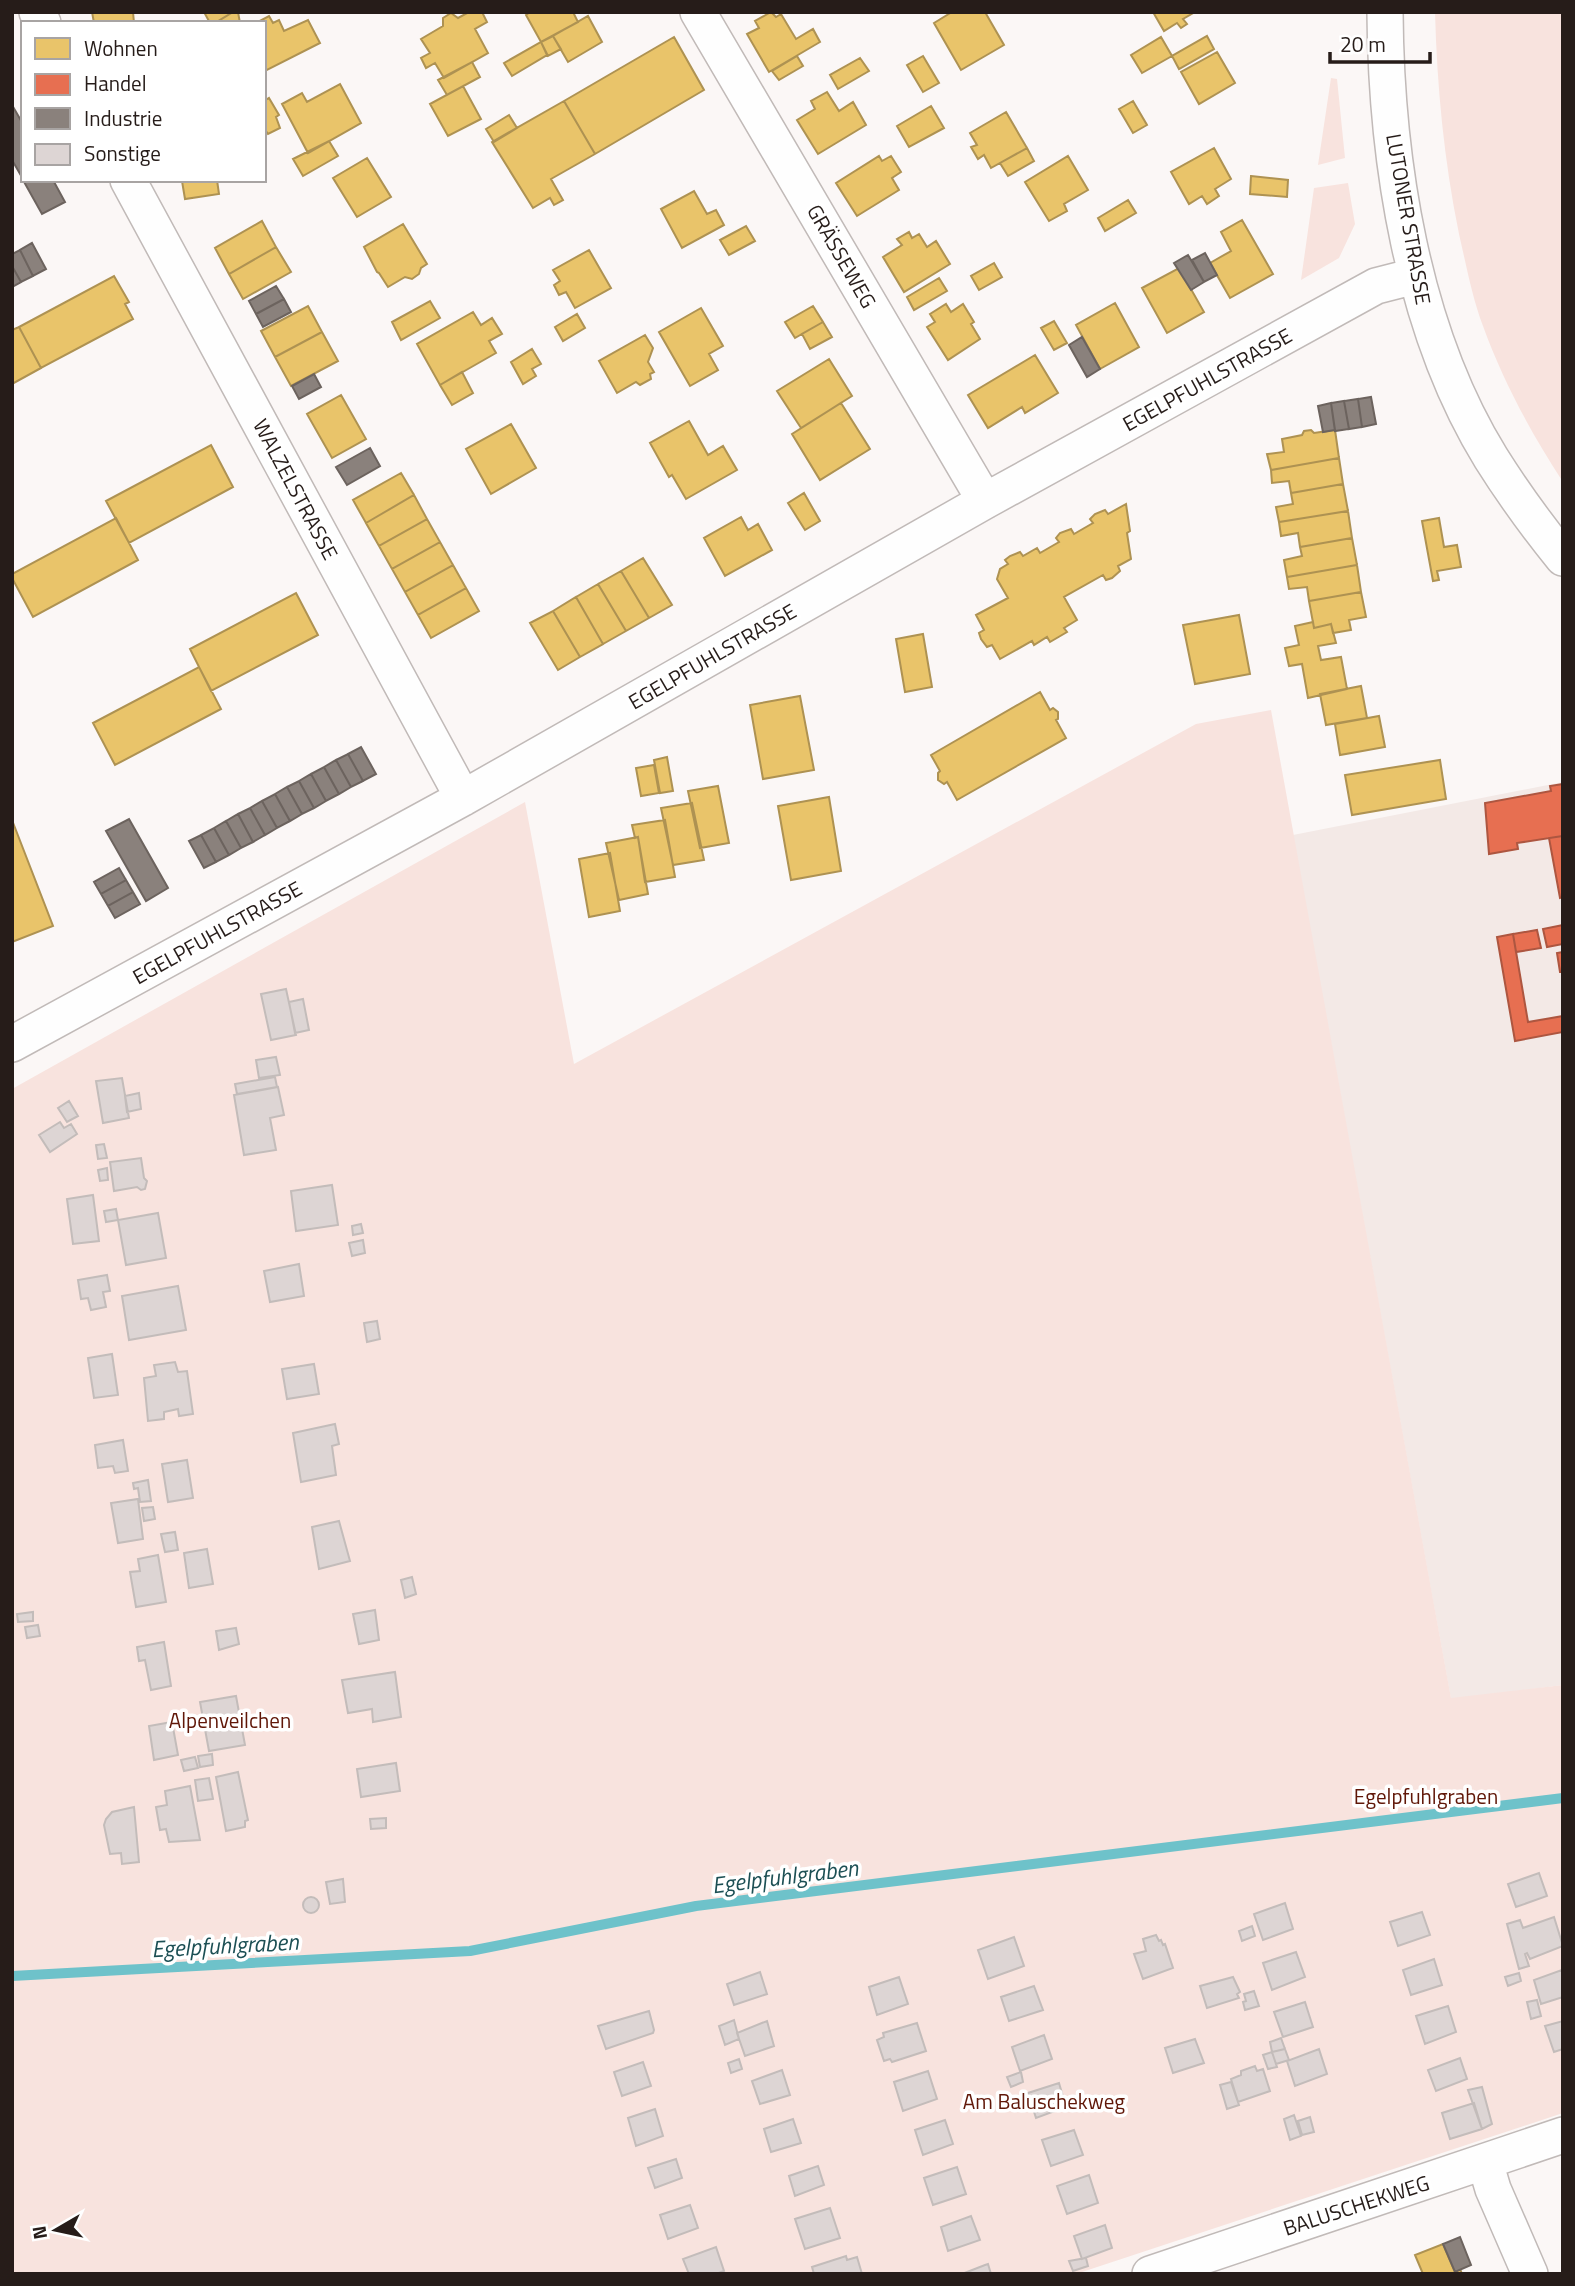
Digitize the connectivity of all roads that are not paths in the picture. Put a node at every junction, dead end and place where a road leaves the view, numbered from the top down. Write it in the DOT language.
graph roads {
  1 [pos="698,12"];
  2 [pos="1385,12"];
  3 [pos="129,182"];
  4 [pos="1415,276"];
  5 [pos="985,500"];
  6 [pos="1563,558"];
  7 [pos="463,798"];
  8 [pos="12,1044"];
  9 [pos="1563,2135"];
  10 [pos="1485,2162"];
  11 [pos="1150,2274"];
  12 [pos="1530,2274"];
  1 -- 5 [label="street, GRÄSSEWEG"];
  2 -- 4 [label="street, LUTONER STRASSE"];
  3 -- 7 [label="street, WALZELSTRASSE"];
  4 -- 5 [label="street, EGELPFUHLSTRASSE"];
  4 -- 6 [label="street, LUTONER STRASSE"];
  5 -- 7 [label="street, EGELPFUHLSTRASSE"];
  7 -- 8 [label="street, EGELPFUHLSTRASSE"];
  9 -- 10 [label="street, BALUSCHEKWEG"];
  10 -- 11 [label="street, BALUSCHEKWEG"];
  10 -- 12 [label="street"];
}
